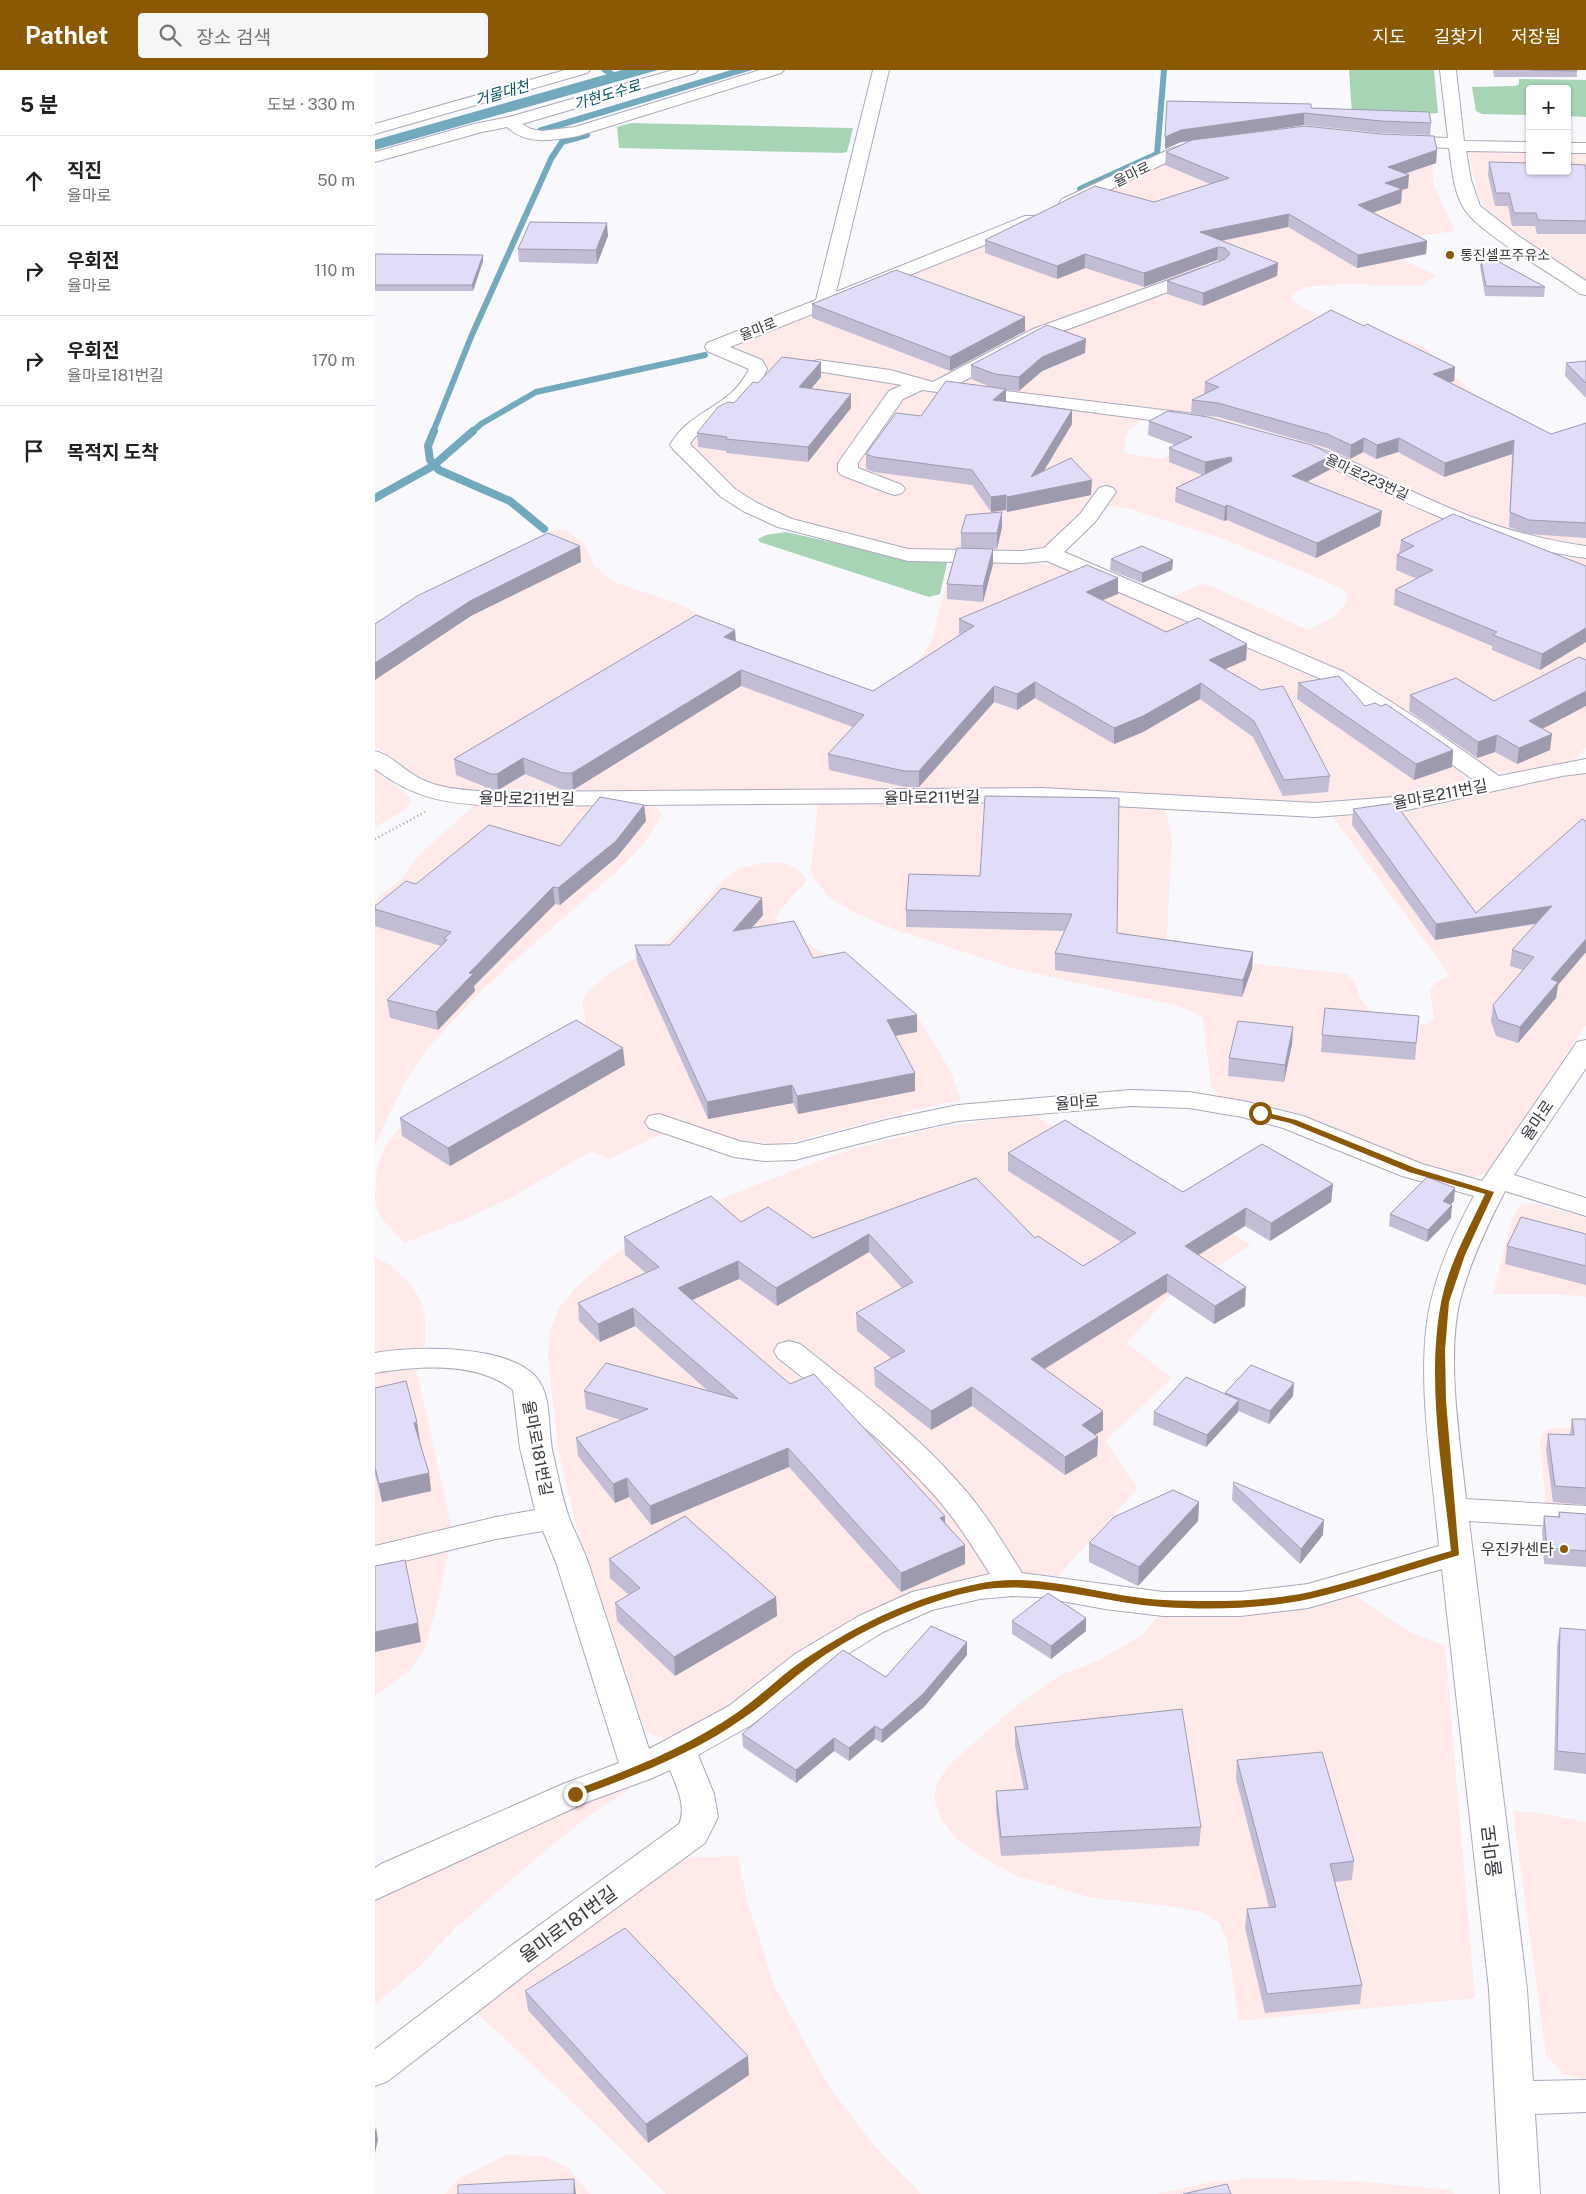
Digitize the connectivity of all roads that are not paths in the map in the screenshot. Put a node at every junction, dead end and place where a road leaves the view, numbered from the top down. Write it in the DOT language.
graph roads {
  1 [pos="582,70"];
  2 [pos="690,70"];
  3 [pos="776,70"];
  4 [pos="881,70"];
  5 [pos="1448,70"];
  6 [pos="511,122"];
  7 [pos="375,129"];
  8 [pos="1380,140"];
  9 [pos="1221,142"];
  10 [pos="1457,144"];
  11 [pos="375,146"];
  12 [pos="401,147"];
  13 [pos="1526,147"];
  14 [pos="1571,148"];
  15 [pos="1586,148"];
  16 [pos="375,157"];
  17 [pos="1218,266"];
  18 [pos="1586,290"];
  19 [pos="824,303"];
  20 [pos="818,366"];
  21 [pos="928,386"];
  22 [pos="1210,423"];
  23 [pos="1283,443"];
  24 [pos="895,489"];
  25 [pos="1106,492"];
  26 [pos="1586,552"];
  27 [pos="1049,554"];
  28 [pos="375,758"];
  29 [pos="1586,766"];
  30 [pos="1495,784"];
  31 [pos="1586,1048"];
  32 [pos="659,1122"];
  33 [pos="1493,1186"];
  34 [pos="1586,1207"];
  35 [pos="789,1351"];
  36 [pos="375,1363"];
  37 [pos="1451,1509"];
  38 [pos="1586,1517"];
  39 [pos="553,1518"];
  40 [pos="1455,1553"];
  41 [pos="375,1557"];
  42 [pos="1012,1584"];
  43 [pos="679,1750"];
  44 [pos="638,1770"];
  45 [pos="375,1886"];
  46 [pos="375,2070"];
  47 [pos="1586,2096"];
  48 [pos="1516,2098"];
  49 [pos="1520,2194"];
  1 -- 7 [label="street"];
  2 -- 6 [label="street"];
  3 -- 6 [label="street"];
  4 -- 19 [label="street"];
  5 -- 10 [label="street"];
  6 -- 12 [label="street"];
  8 -- 10 [label="street"];
  9 -- 19 [label="street, 율마로"];
  10 -- 13 [label="street"];
  10 -- 18 [label="street"];
  11 -- 12 [label="street"];
  12 -- 16 [label="street"];
  14 -- 15 [label="street"];
  17 -- 21 [label="street"];
  19 -- 27 [label="street, 율마로"];
  20 -- 21 [label="street"];
  21 -- 22 [label="street"];
  21 -- 24 [label="street"];
  23 -- 26 [label="street, 율마로223번길"];
  25 -- 27 [label="street"];
  27 -- 30 [label="street"];
  28 -- 30 [label="street, 율마로211번길"];
  29 -- 30 [label="street, 율마로211번길"];
  31 -- 33 [label="street, 율마로"];
  32 -- 33 [label="street, 율마로"];
  33 -- 34 [label="street"];
  33 -- 37 [label="street, 율마로"];
  35 -- 42 [label="street"];
  36 -- 39 [label="street, 율마로181번길"];
  37 -- 38 [label="street"];
  37 -- 40 [label="street, 율마로"];
  39 -- 41 [label="street, 율마로181번길"];
  39 -- 44 [label="street, 율마로181번길"];
  40 -- 42 [label="street"];
  40 -- 48 [label="street, 율마로"];
  42 -- 43 [label="street"];
  43 -- 44 [label="street"];
  43 -- 46 [label="street, 율마로181번길"];
  44 -- 45 [label="street"];
  47 -- 48 [label="street"];
  48 -- 49 [label="street, 율마로"];
}
